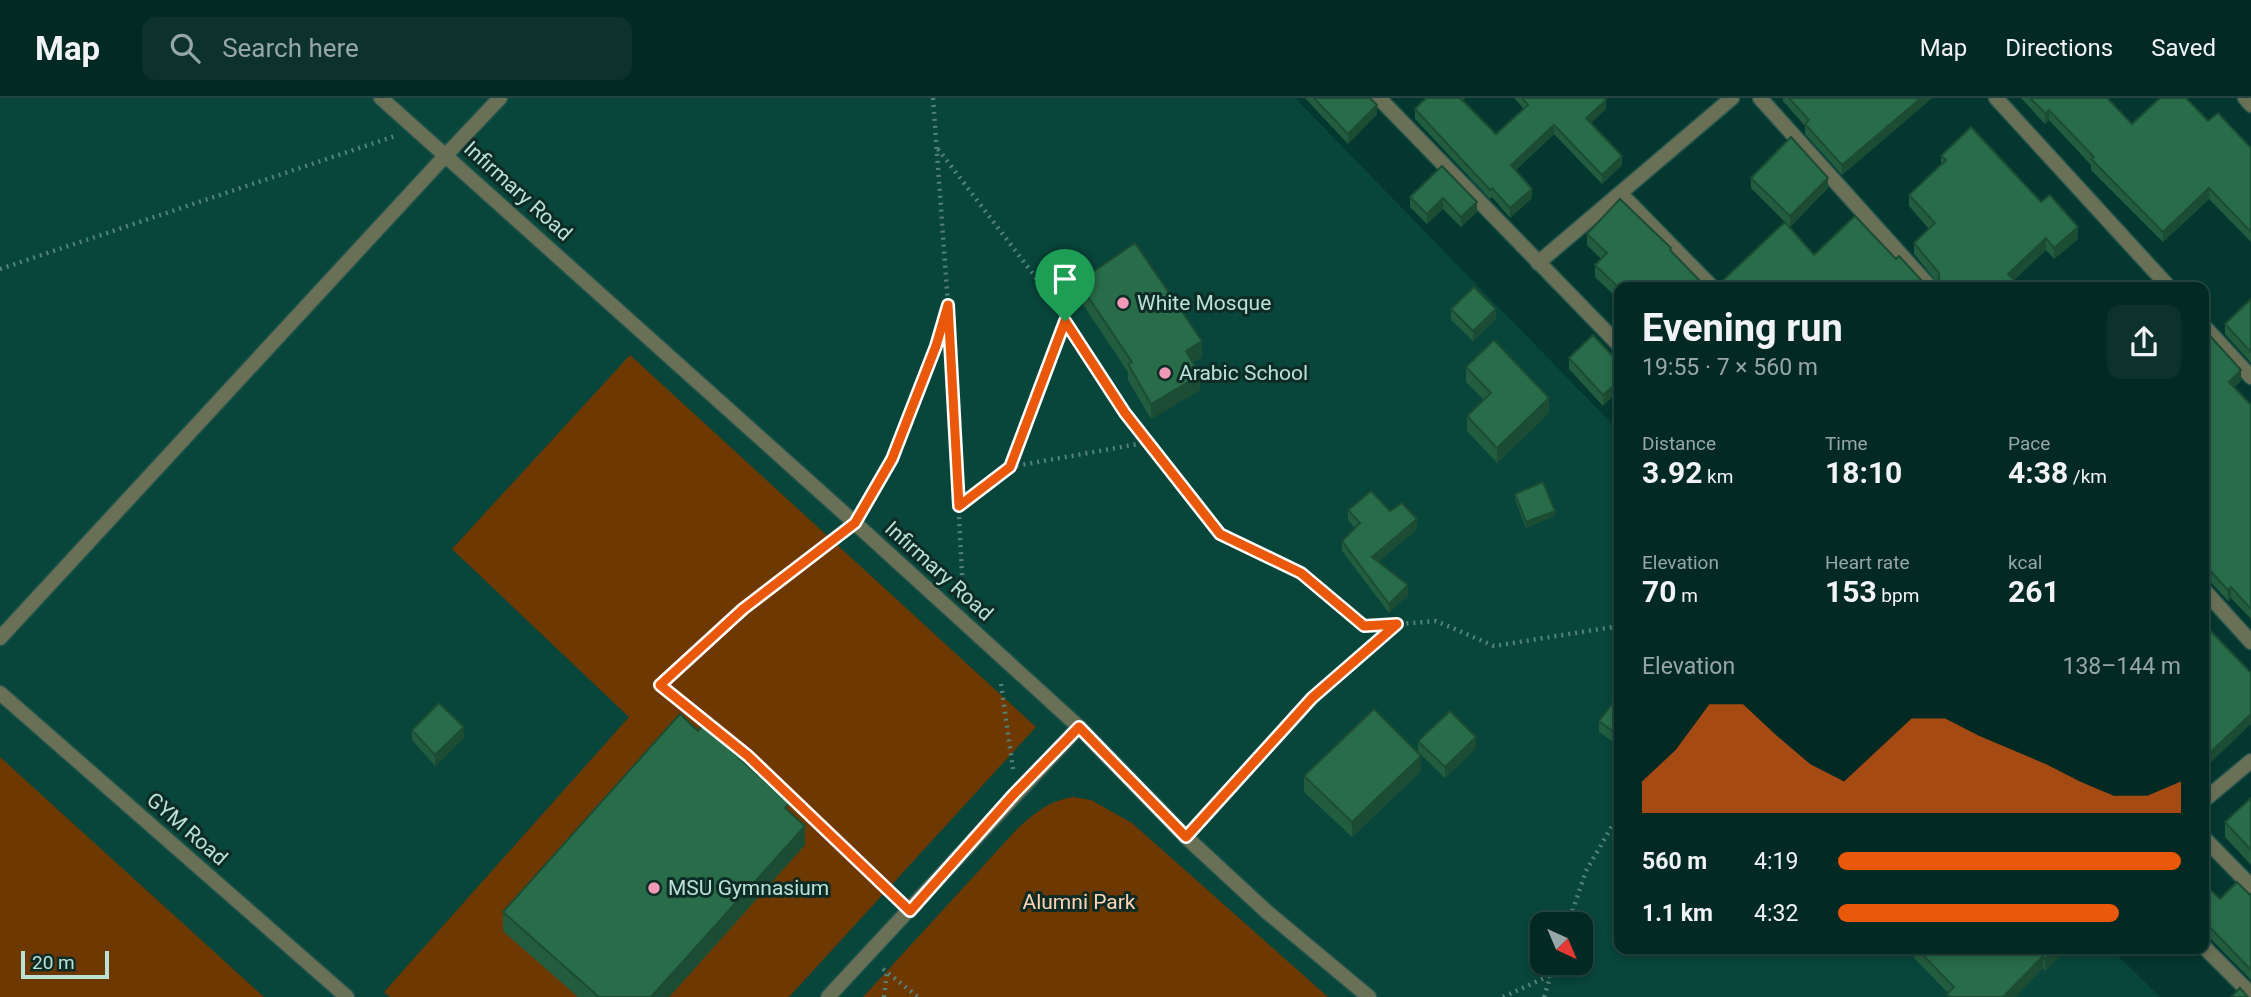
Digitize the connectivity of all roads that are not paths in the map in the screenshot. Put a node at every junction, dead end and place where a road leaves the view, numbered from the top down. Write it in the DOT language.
graph roads {
  1 [pos="381,98"];
  2 [pos="500,98"];
  3 [pos="1379,98"];
  4 [pos="1732,98"];
  5 [pos="1760,98"];
  6 [pos="1996,98"];
  7 [pos="2245,98"];
  8 [pos="2251,105"];
  9 [pos="446,155"];
  10 [pos="1621,194"];
  11 [pos="1538,262"];
  12 [pos="1708,282"];
  13 [pos="1926,282"];
  14 [pos="2164,282"];
  15 [pos="2209,332"];
  16 [pos="1614,340"];
  17 [pos="2251,377"];
  18 [pos="2209,596"];
  19 [pos="0,638"];
  20 [pos="2251,642"];
  21 [pos="0,693"];
  22 [pos="1079,727"];
  23 [pos="2251,761"];
  24 [pos="2209,796"];
  25 [pos="2209,843"];
  26 [pos="2251,886"];
  27 [pos="2209,952"];
  28 [pos="2251,995"];
  29 [pos="347,997"];
  30 [pos="828,997"];
  31 [pos="1369,997"];
  1 -- 9 [label="street, Infirmary Road"];
  2 -- 9 [label="street"];
  3 -- 11 [label="street"];
  4 -- 10 [label="street"];
  5 -- 13 [label="street"];
  6 -- 14 [label="street"];
  7 -- 8 [label="street"];
  9 -- 19 [label="street"];
  9 -- 22 [label="street, Infirmary Road"];
  10 -- 11 [label="street"];
  10 -- 12 [label="street"];
  11 -- 16 [label="street"];
  15 -- 17 [label="street"];
  18 -- 20 [label="street"];
  21 -- 29 [label="street, GYM Road"];
  22 -- 30 [label="street"];
  22 -- 31 [label="street, Infirmary Road"];
  23 -- 24 [label="street"];
  25 -- 26 [label="street"];
  27 -- 28 [label="street"];
}
